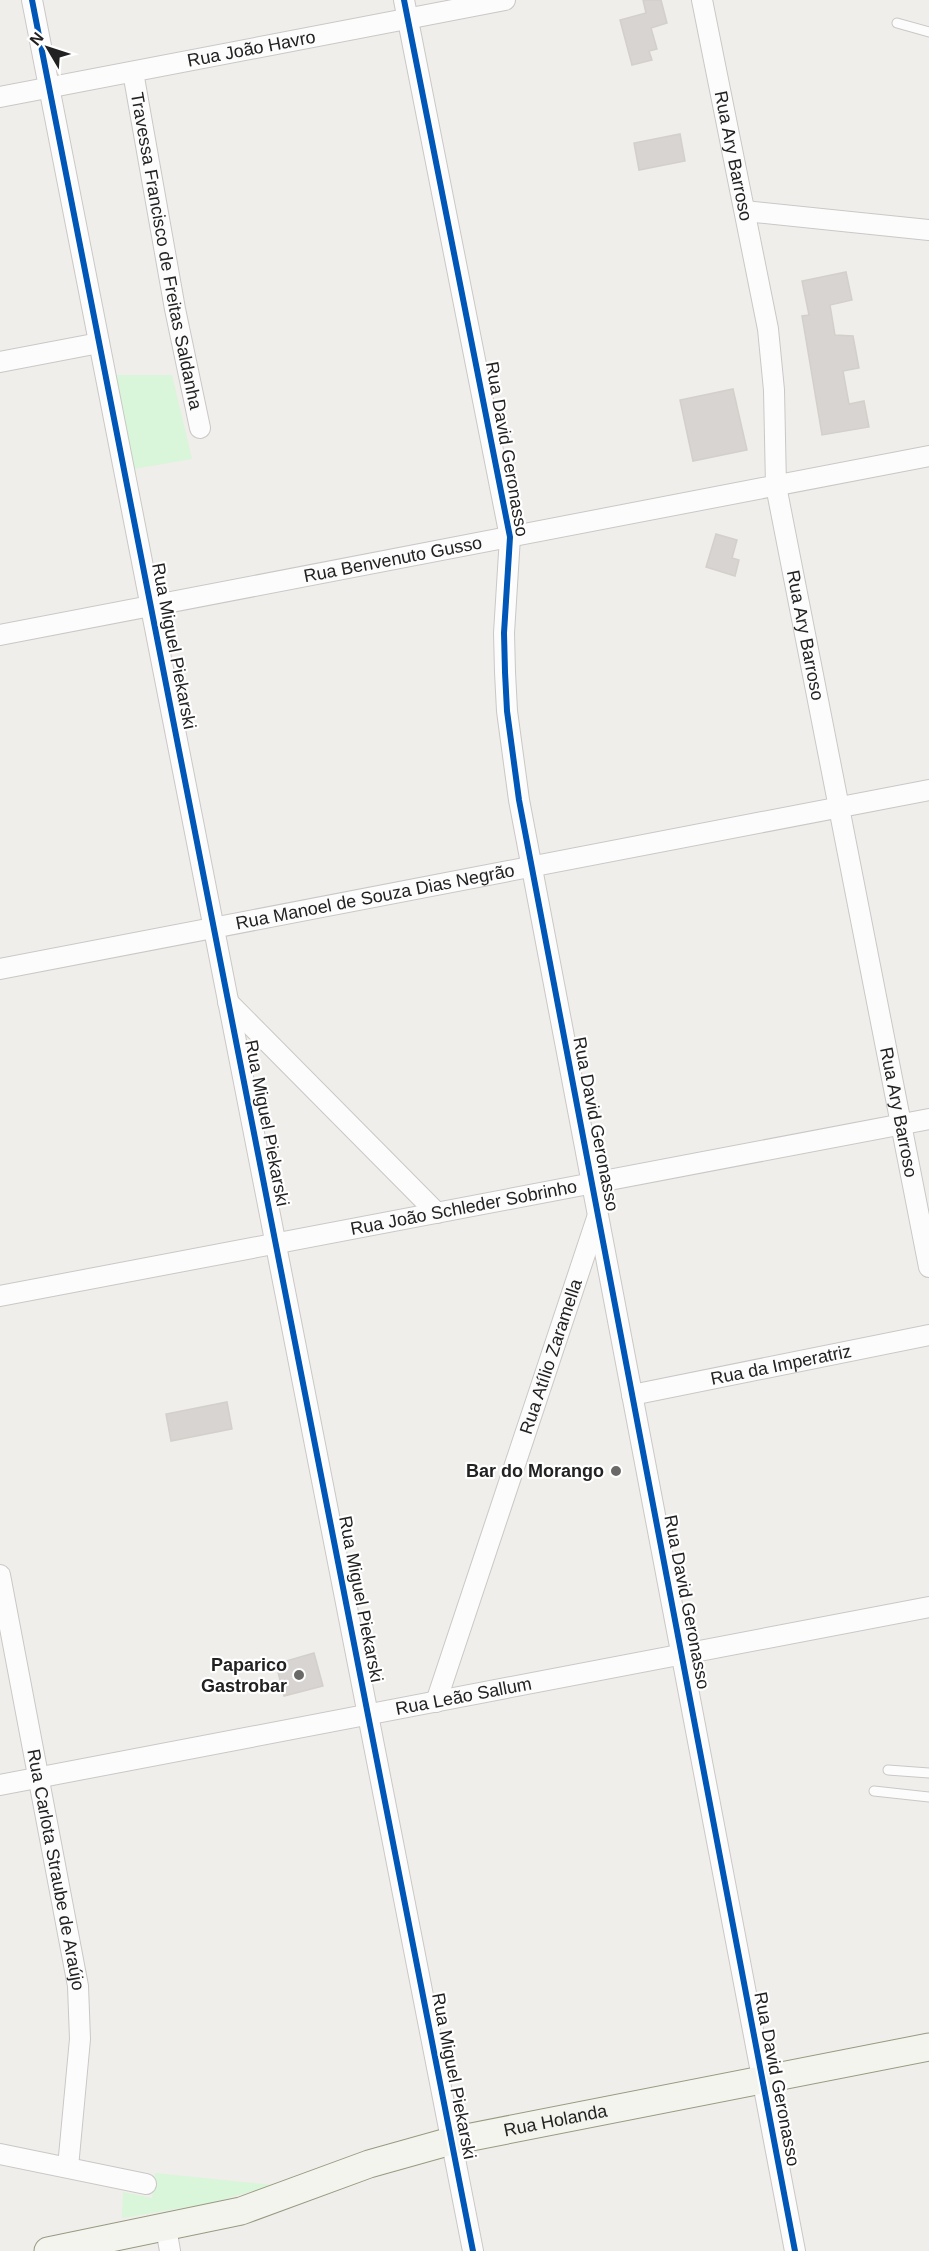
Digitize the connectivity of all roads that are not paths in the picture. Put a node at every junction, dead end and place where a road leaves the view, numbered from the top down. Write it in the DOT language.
graph roads {
  1 [pos="32,0"];
  2 [pos="505,0"];
  3 [pos="702,0"];
  4 [pos="406,9"];
  5 [pos="897,23"];
  6 [pos="929,32"];
  7 [pos="133,72"];
  8 [pos="49,88"];
  9 [pos="0,97"];
  10 [pos="745,211"];
  11 [pos="929,230"];
  12 [pos="99,343"];
  13 [pos="0,362"];
  14 [pos="200,428"];
  15 [pos="929,456"];
  16 [pos="776,486"];
  17 [pos="510,537"];
  18 [pos="150,606"];
  19 [pos="0,635"];
  20 [pos="929,790"];
  21 [pos="839,807"];
  22 [pos="532,867"];
  23 [pos="214,928"];
  24 [pos="0,969"];
  25 [pos="228,1002"];
  26 [pos="929,1119"];
  27 [pos="901,1124"];
  28 [pos="592,1183"];
  29 [pos="437,1213"];
  30 [pos="598,1215"];
  31 [pos="276,1244"];
  32 [pos="929,1267"];
  33 [pos="0,1296"];
  34 [pos="929,1335"];
  35 [pos="632,1395"];
  36 [pos="0,1575"];
  37 [pos="929,1607"];
  38 [pos="681,1655"];
  39 [pos="436,1702"];
  40 [pos="368,1715"];
  41 [pos="888,1770"];
  42 [pos="929,1773"];
  43 [pos="39,1778"];
  44 [pos="0,1785"];
  45 [pos="874,1791"];
  46 [pos="929,1797"];
  47 [pos="929,2048"];
  48 [pos="762,2080"];
  49 [pos="452,2141"];
  50 [pos="0,2154"];
  51 [pos="68,2167"];
  52 [pos="146,2184"];
  53 [pos="168,2240"];
  54 [pos="48,2251"];
  55 [pos="473,2251"];
  56 [pos="795,2251"];
  1 -- 8 [label="street, Rua Miguel Piekarski"];
  2 -- 4 [label="street, Rua João Havro"];
  3 -- 10 [label="street, Rua Ary Barroso"];
  4 -- 7 [label="street, Rua João Havro"];
  4 -- 17 [label="street, Rua David Geronasso"];
  5 -- 6 [label="lane"];
  7 -- 8 [label="street, Rua João Havro"];
  7 -- 14 [label="street, Travessa Francisco de Freitas Saldanha"];
  8 -- 9 [label="street, Rua João Havro"];
  8 -- 12 [label="street, Rua Miguel Piekarski"];
  10 -- 11 [label="street"];
  10 -- 16 [label="street, Rua Ary Barroso"];
  12 -- 13 [label="street"];
  12 -- 18 [label="street, Rua Miguel Piekarski"];
  15 -- 16 [label="street, Rua Benvenuto Gusso"];
  16 -- 17 [label="street, Rua Benvenuto Gusso"];
  16 -- 21 [label="street, Rua Ary Barroso"];
  17 -- 18 [label="street, Rua Benvenuto Gusso"];
  17 -- 22 [label="street, Rua David Geronasso"];
  18 -- 19 [label="street, Rua Benvenuto Gusso"];
  18 -- 23 [label="street, Rua Miguel Piekarski"];
  20 -- 21 [label="street, Rua Manoel de Souza Dias Negrão"];
  21 -- 22 [label="street, Rua Manoel de Souza Dias Negrão"];
  21 -- 27 [label="street, Rua Ary Barroso"];
  22 -- 23 [label="street, Rua Manoel de Souza Dias Negrão"];
  22 -- 28 [label="street, Rua David Geronasso"];
  23 -- 24 [label="street, Rua Manoel de Souza Dias Negrão"];
  23 -- 25 [label="street, Rua Miguel Piekarski"];
  25 -- 29 [label="street"];
  25 -- 31 [label="street, Rua Miguel Piekarski"];
  26 -- 27 [label="street, Rua João Schleder Sobrinho"];
  27 -- 28 [label="street, Rua João Schleder Sobrinho"];
  27 -- 32 [label="street, Rua Ary Barroso"];
  28 -- 29 [label="street, Rua João Schleder Sobrinho"];
  28 -- 30 [label="street, Rua David Geronasso"];
  29 -- 31 [label="street, Rua João Schleder Sobrinho"];
  30 -- 35 [label="street, Rua David Geronasso"];
  30 -- 39 [label="street, Rua Atílio Zaramella"];
  31 -- 33 [label="street, Rua João Schleder Sobrinho"];
  31 -- 40 [label="street, Rua Miguel Piekarski"];
  34 -- 35 [label="street, Rua da Imperatriz"];
  35 -- 38 [label="street, Rua David Geronasso"];
  36 -- 43 [label="street, Rua Carlota Straube de Araújo"];
  37 -- 38 [label="street, Rua Leão Sallum"];
  38 -- 39 [label="street, Rua Leão Sallum"];
  38 -- 48 [label="street, Rua David Geronasso"];
  39 -- 40 [label="street, Rua Leão Sallum"];
  40 -- 43 [label="street, Rua Leão Sallum"];
  40 -- 49 [label="street, Rua Miguel Piekarski"];
  41 -- 42 [label="lane"];
  43 -- 44 [label="street, Rua Leão Sallum"];
  43 -- 51 [label="street, Rua Carlota Straube de Araújo"];
  45 -- 46 [label="lane"];
  47 -- 48 [label="main road, Rua Holanda"];
  48 -- 49 [label="main road, Rua Holanda"];
  48 -- 56 [label="street, Rua David Geronasso"];
  49 -- 53 [label="main road, Rua Holanda"];
  49 -- 55 [label="street, Rua Miguel Piekarski"];
  50 -- 51 [label="street"];
  51 -- 52 [label="street"];
  53 -- 54 [label="main road, Rua Holanda"];
}
